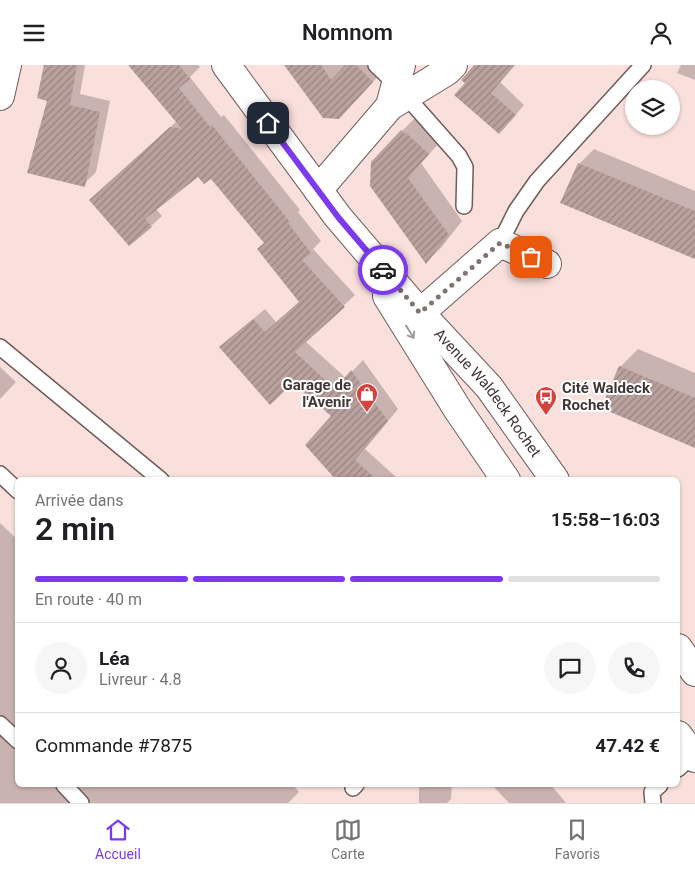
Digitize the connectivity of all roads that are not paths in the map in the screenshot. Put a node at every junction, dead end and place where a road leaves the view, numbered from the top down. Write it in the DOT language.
graph roads {
  1 [pos="7,65"];
  2 [pos="226,65"];
  3 [pos="376,65"];
  4 [pos="453,65"];
  5 [pos="643,65"];
  6 [pos="398,88"];
  7 [pos="0,96"];
  8 [pos="318,189"];
  9 [pos="464,206"];
  10 [pos="338,217"];
  11 [pos="500,243"];
  12 [pos="547,264"];
  13 [pos="420,313"];
  14 [pos="0,347"];
  15 [pos="0,474"];
  16 [pos="157,477"];
  17 [pos="504,477"];
  18 [pos="554,477"];
  19 [pos="15,488"];
  20 [pos="680,651"];
  21 [pos="695,672"];
  22 [pos="0,724"];
  23 [pos="15,738"];
  24 [pos="66,787"];
  25 [pos="658,787"];
  26 [pos="81,803"];
  27 [pos="653,803"];
  1 -- 7 [label="main road"];
  2 -- 8 [label="main road, Avenue Waldeck Rochet"];
  3 -- 6 [label="lane"];
  4 -- 6 [label="main road"];
  5 -- 11 [label="lane"];
  6 -- 8 [label="main road"];
  6 -- 9 [label="lane"];
  8 -- 10 [label="main road, Avenue Waldeck Rochet"];
  10 -- 13 [label="main road, Avenue Waldeck Rochet"];
  10 -- 17 [label="main road, Avenue Waldeck Rochet, one-way"];
  11 -- 12 [label="main road"];
  11 -- 13 [label="main road"];
  13 -- 18 [label="main road, Avenue Waldeck Rochet"];
  14 -- 16 [label="lane"];
  15 -- 19 [label="lane"];
  20 -- 21 [label="main road"];
  22 -- 23 [label="lane"];
  24 -- 26 [label="lane"];
  25 -- 27 [label="lane"];
}
